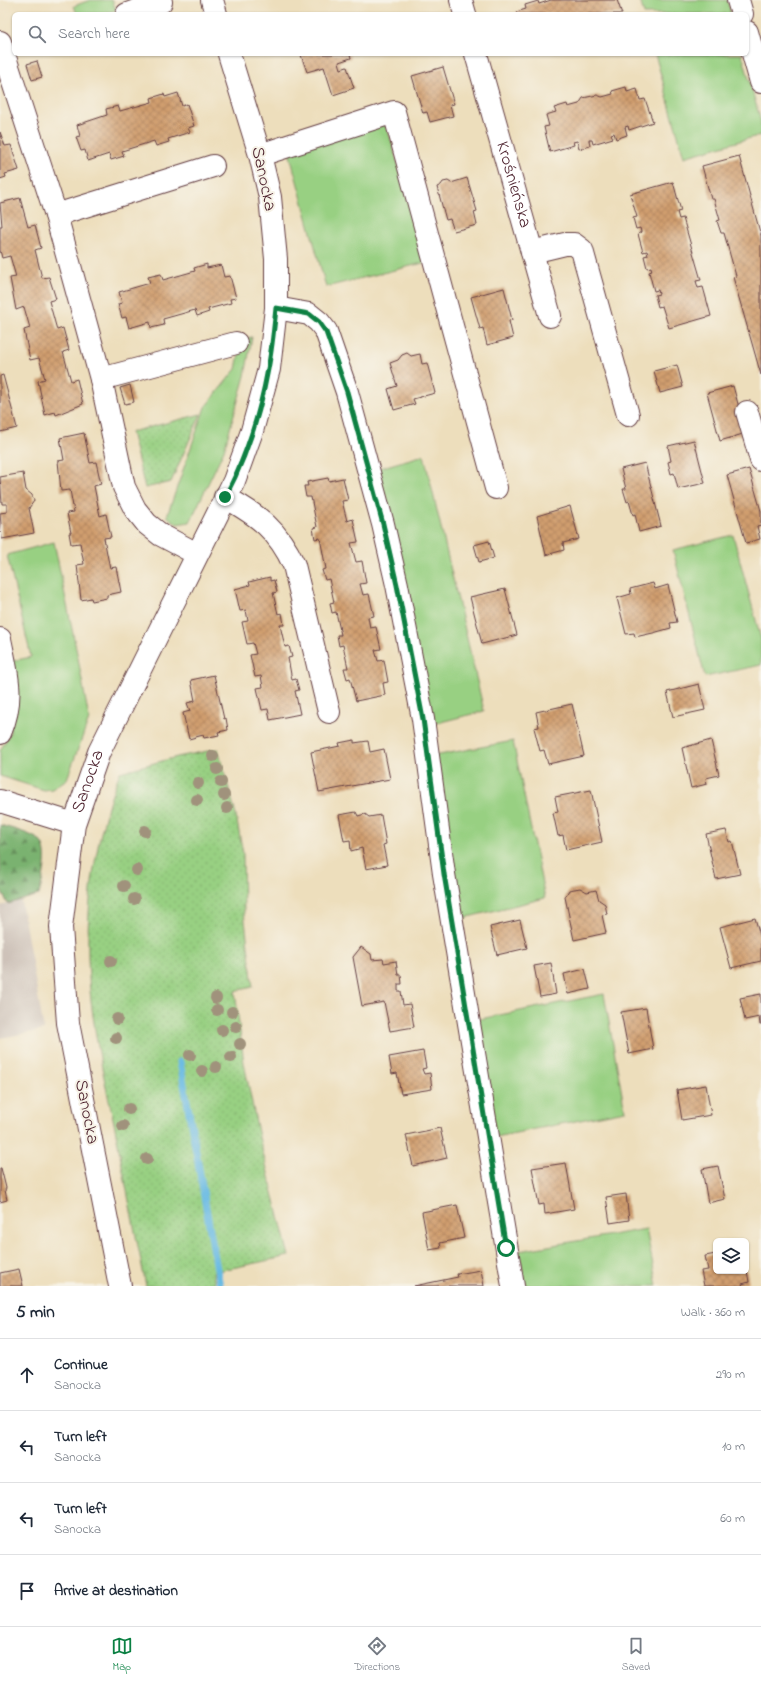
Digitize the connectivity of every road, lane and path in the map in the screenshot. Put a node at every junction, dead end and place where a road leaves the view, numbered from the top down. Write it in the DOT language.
graph roads {
  1 [pos="212,0"];
  2 [pos="461,0"];
  3 [pos="738,0"];
  4 [pos="162,2"];
  5 [pos="133,12"];
  6 [pos="215,12"];
  7 [pos="464,12"];
  8 [pos="741,12"];
  9 [pos="749,39"];
  10 [pos="7,50"];
  11 [pos="230,56"];
  12 [pos="477,56"];
  13 [pos="761,82"];
  14 [pos="260,155"];
  15 [pos="213,166"];
  16 [pos="56,215"];
  17 [pos="532,252"];
  18 [pos="276,308"];
  19 [pos="550,316"];
  20 [pos="236,343"];
  21 [pos="101,379"];
  22 [pos="747,412"];
  23 [pos="628,415"];
  24 [pos="761,460"];
  25 [pos="496,488"];
  26 [pos="225,497"];
  27 [pos="197,554"];
  28 [pos="0,639"];
  29 [pos="329,712"];
  30 [pos="0,732"];
  31 [pos="0,801"];
  32 [pos="74,824"];
  33 [pos="120,1286"];
  34 [pos="513,1286"];
  1 -- 6 [label="street"];
  2 -- 7 [label="street"];
  3 -- 8 [label="street"];
  4 -- 5 [label="street"];
  9 -- 13 [label="street"];
  10 -- 16 [label="street"];
  11 -- 14 [label="street, Sanocka"];
  12 -- 17 [label="street, Krośnieńska"];
  14 -- 18 [label="street, Sanocka"];
  14 -- 25 [label="street"];
  15 -- 16 [label="street"];
  16 -- 21 [label="street"];
  17 -- 19 [label="street, Krośnieńska"];
  17 -- 23 [label="street"];
  18 -- 26 [label="street, Sanocka"];
  18 -- 34 [label="street"];
  20 -- 21 [label="street"];
  21 -- 27 [label="street"];
  22 -- 24 [label="street"];
  26 -- 27 [label="street, Sanocka"];
  26 -- 29 [label="street"];
  27 -- 32 [label="street, Sanocka"];
  28 -- 30 [label="street"];
  31 -- 32 [label="street"];
  32 -- 33 [label="street, Sanocka"];
}
